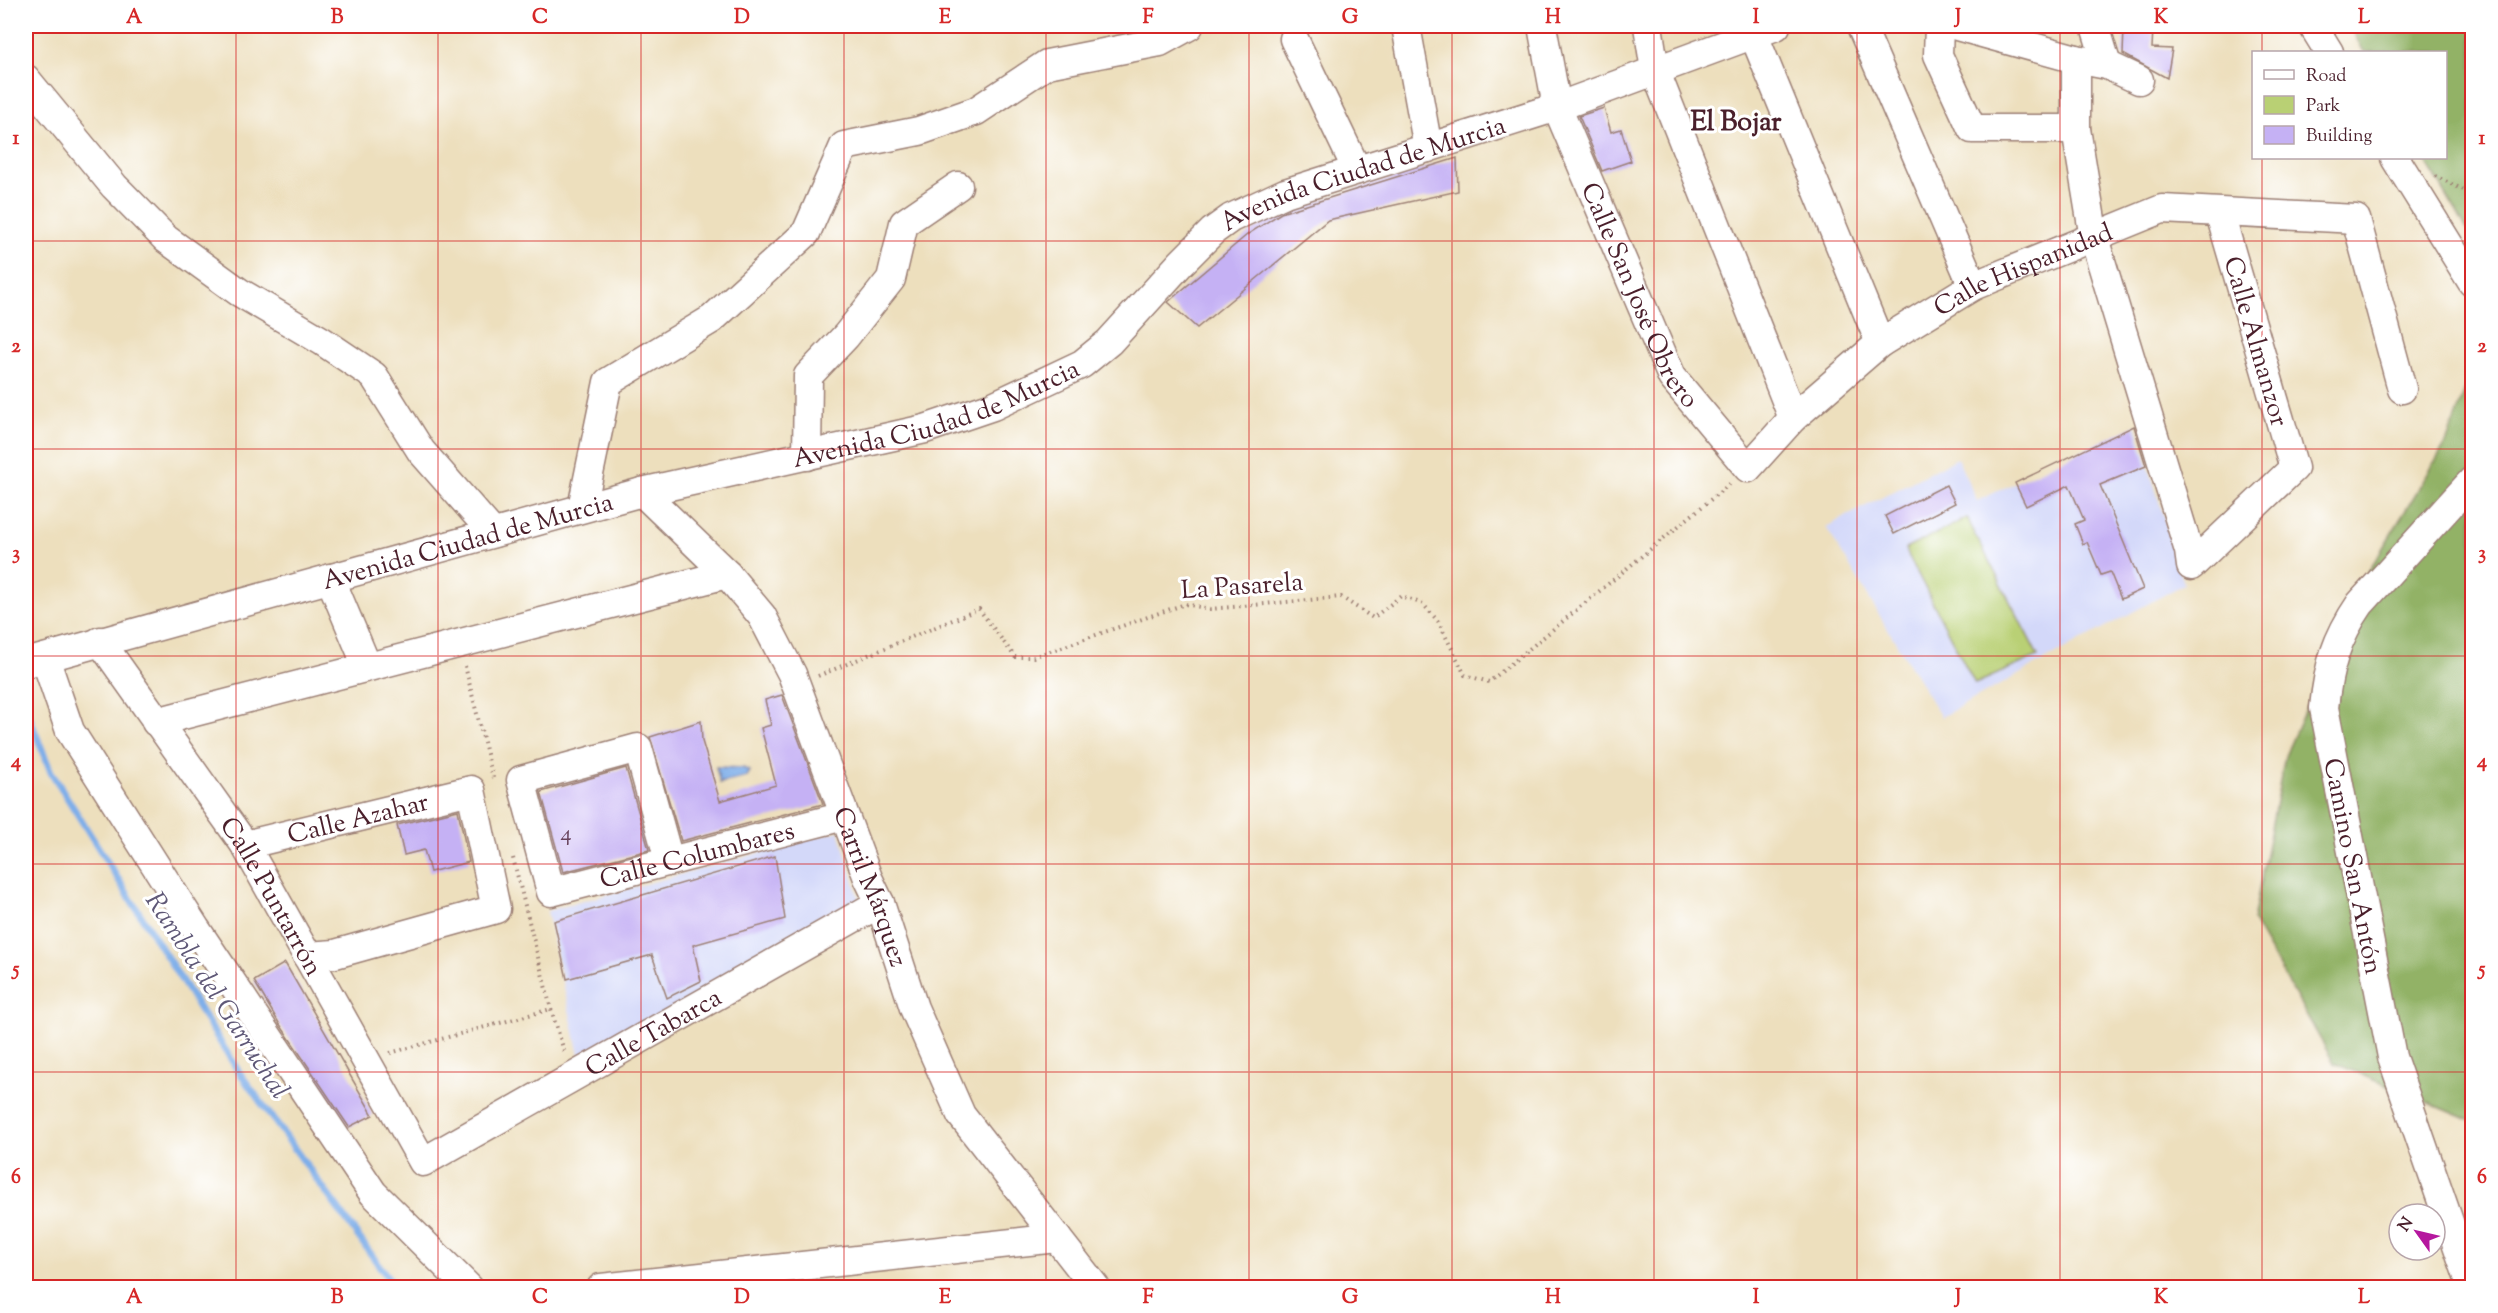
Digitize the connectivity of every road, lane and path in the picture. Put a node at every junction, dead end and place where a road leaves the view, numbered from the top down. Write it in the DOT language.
graph roads {
  1 [pos="1189,26"];
  2 [pos="1407,26"];
  3 [pos="1542,26"];
  4 [pos="1648,26"];
  5 [pos="1861,26"];
  6 [pos="1939,26"];
  7 [pos="1957,26"];
  8 [pos="2098,26"];
  9 [pos="2313,26"];
  10 [pos="1765,29"];
  11 [pos="1294,39"];
  12 [pos="2328,51"];
  13 [pos="2076,59"];
  14 [pos="2107,66"];
  15 [pos="1655,70"];
  16 [pos="26,79"];
  17 [pos="2139,80"];
  18 [pos="1557,107"];
  19 [pos="2076,129"];
  20 [pos="1428,148"];
  21 [pos="2396,159"];
  22 [pos="1357,170"];
  23 [pos="958,186"];
  24 [pos="2220,214"];
  25 [pos="2094,238"];
  26 [pos="2472,282"];
  27 [pos="1973,286"];
  28 [pos="1880,343"];
  29 [pos="2402,389"];
  30 [pos="1793,418"];
  31 [pos="807,456"];
  32 [pos="1748,468"];
  33 [pos="2472,481"];
  34 [pos="642,492"];
  35 [pos="582,508"];
  36 [pos="493,533"];
  37 [pos="727,574"];
  38 [pos="330,578"];
  39 [pos="100,641"];
  40 [pos="459,642"];
  41 [pos="35,660"];
  42 [pos="367,666"];
  43 [pos="796,686"];
  44 [pos="156,722"];
  45 [pos="495,786"];
  46 [pos="844,816"];
  47 [pos="245,846"];
  48 [pos="512,854"];
  49 [pos="669,860"];
  50 [pos="537,879"];
  51 [pos="493,896"];
  52 [pos="880,903"];
  53 [pos="307,956"];
  54 [pos="551,1009"];
  55 [pos="366,1060"];
  56 [pos="572,1077"];
  57 [pos="423,1162"];
  58 [pos="1057,1238"];
  59 [pos="469,1287"];
  60 [pos="601,1287"];
  61 [pos="1096,1287"];
  62 [pos="2472,1287"];
  1 -- 35 [label="street"];
  2 -- 20 [label="street"];
  3 -- 18 [label="street, Calle San José Obrero"];
  4 -- 15 [label="street"];
  5 -- 27 [label="street"];
  6 -- 19 [label="street"];
  7 -- 13 [label="street"];
  8 -- 14 [label="street"];
  9 -- 12 [label="street"];
  10 -- 15 [label="street, Avenida Ciudad de Murcia"];
  10 -- 28 [label="street"];
  11 -- 22 [label="street"];
  13 -- 14 [label="street"];
  13 -- 19 [label="street"];
  14 -- 17 [label="street"];
  15 -- 18 [label="street, Avenida Ciudad de Murcia"];
  15 -- 30 [label="street"];
  16 -- 36 [label="street"];
  18 -- 20 [label="street, Avenida Ciudad de Murcia"];
  18 -- 32 [label="street, Calle San José Obrero"];
  19 -- 25 [label="street"];
  20 -- 22 [label="street, Avenida Ciudad de Murcia"];
  21 -- 26 [label="street"];
  22 -- 31 [label="street, Avenida Ciudad de Murcia"];
  23 -- 31 [label="street"];
  24 -- 25 [label="street, Calle Hispanidad"];
  24 -- 25 [label="street, Calle Almanzor"];
  24 -- 29 [label="street, Calle Hispanidad"];
  25 -- 27 [label="street, Calle Hispanidad"];
  27 -- 28 [label="street, Calle Hispanidad"];
  28 -- 30 [label="street, Calle Hispanidad"];
  30 -- 32 [label="street, Calle Hispanidad"];
  31 -- 34 [label="street, Avenida Ciudad de Murcia"];
  32 -- 43 [label="path, La Pasarela"];
  33 -- 62 [label="street, Camino San Antón"];
  34 -- 35 [label="street, Avenida Ciudad de Murcia"];
  34 -- 37 [label="street, Carril Márquez"];
  35 -- 36 [label="street, Avenida Ciudad de Murcia"];
  36 -- 38 [label="street, Avenida Ciudad de Murcia"];
  37 -- 40 [label="street"];
  37 -- 43 [label="street, Carril Márquez"];
  38 -- 39 [label="street, Avenida Ciudad de Murcia"];
  38 -- 42 [label="street"];
  39 -- 41 [label="street, Avenida Ciudad de Murcia"];
  39 -- 44 [label="street, Calle Puntarrón"];
  40 -- 42 [label="street"];
  40 -- 45 [label="path"];
  41 -- 59 [label="street"];
  42 -- 44 [label="street"];
  43 -- 46 [label="street, Carril Márquez"];
  44 -- 47 [label="street, Calle Puntarrón"];
  45 -- 47 [label="street, Calle Azahar"];
  45 -- 49 [label="street, Calle Azahar"];
  45 -- 50 [label="street"];
  45 -- 51 [label="street"];
  46 -- 49 [label="street, Calle Columbares"];
  46 -- 52 [label="street, Carril Márquez"];
  47 -- 53 [label="street, Calle Puntarrón"];
  48 -- 50 [label="path"];
  49 -- 50 [label="street, Calle Columbares"];
  50 -- 51 [label="path"];
  50 -- 54 [label="path"];
  51 -- 53 [label="street"];
  52 -- 56 [label="street, Calle Tabarca"];
  52 -- 58 [label="street, Carril Márquez"];
  53 -- 55 [label="street, Calle Puntarrón"];
  54 -- 55 [label="path"];
  54 -- 56 [label="path"];
  55 -- 57 [label="street, Calle Puntarrón"];
  56 -- 57 [label="street, Calle Tabarca"];
  58 -- 60 [label="street"];
  58 -- 61 [label="street, Carril Márquez"];
}
